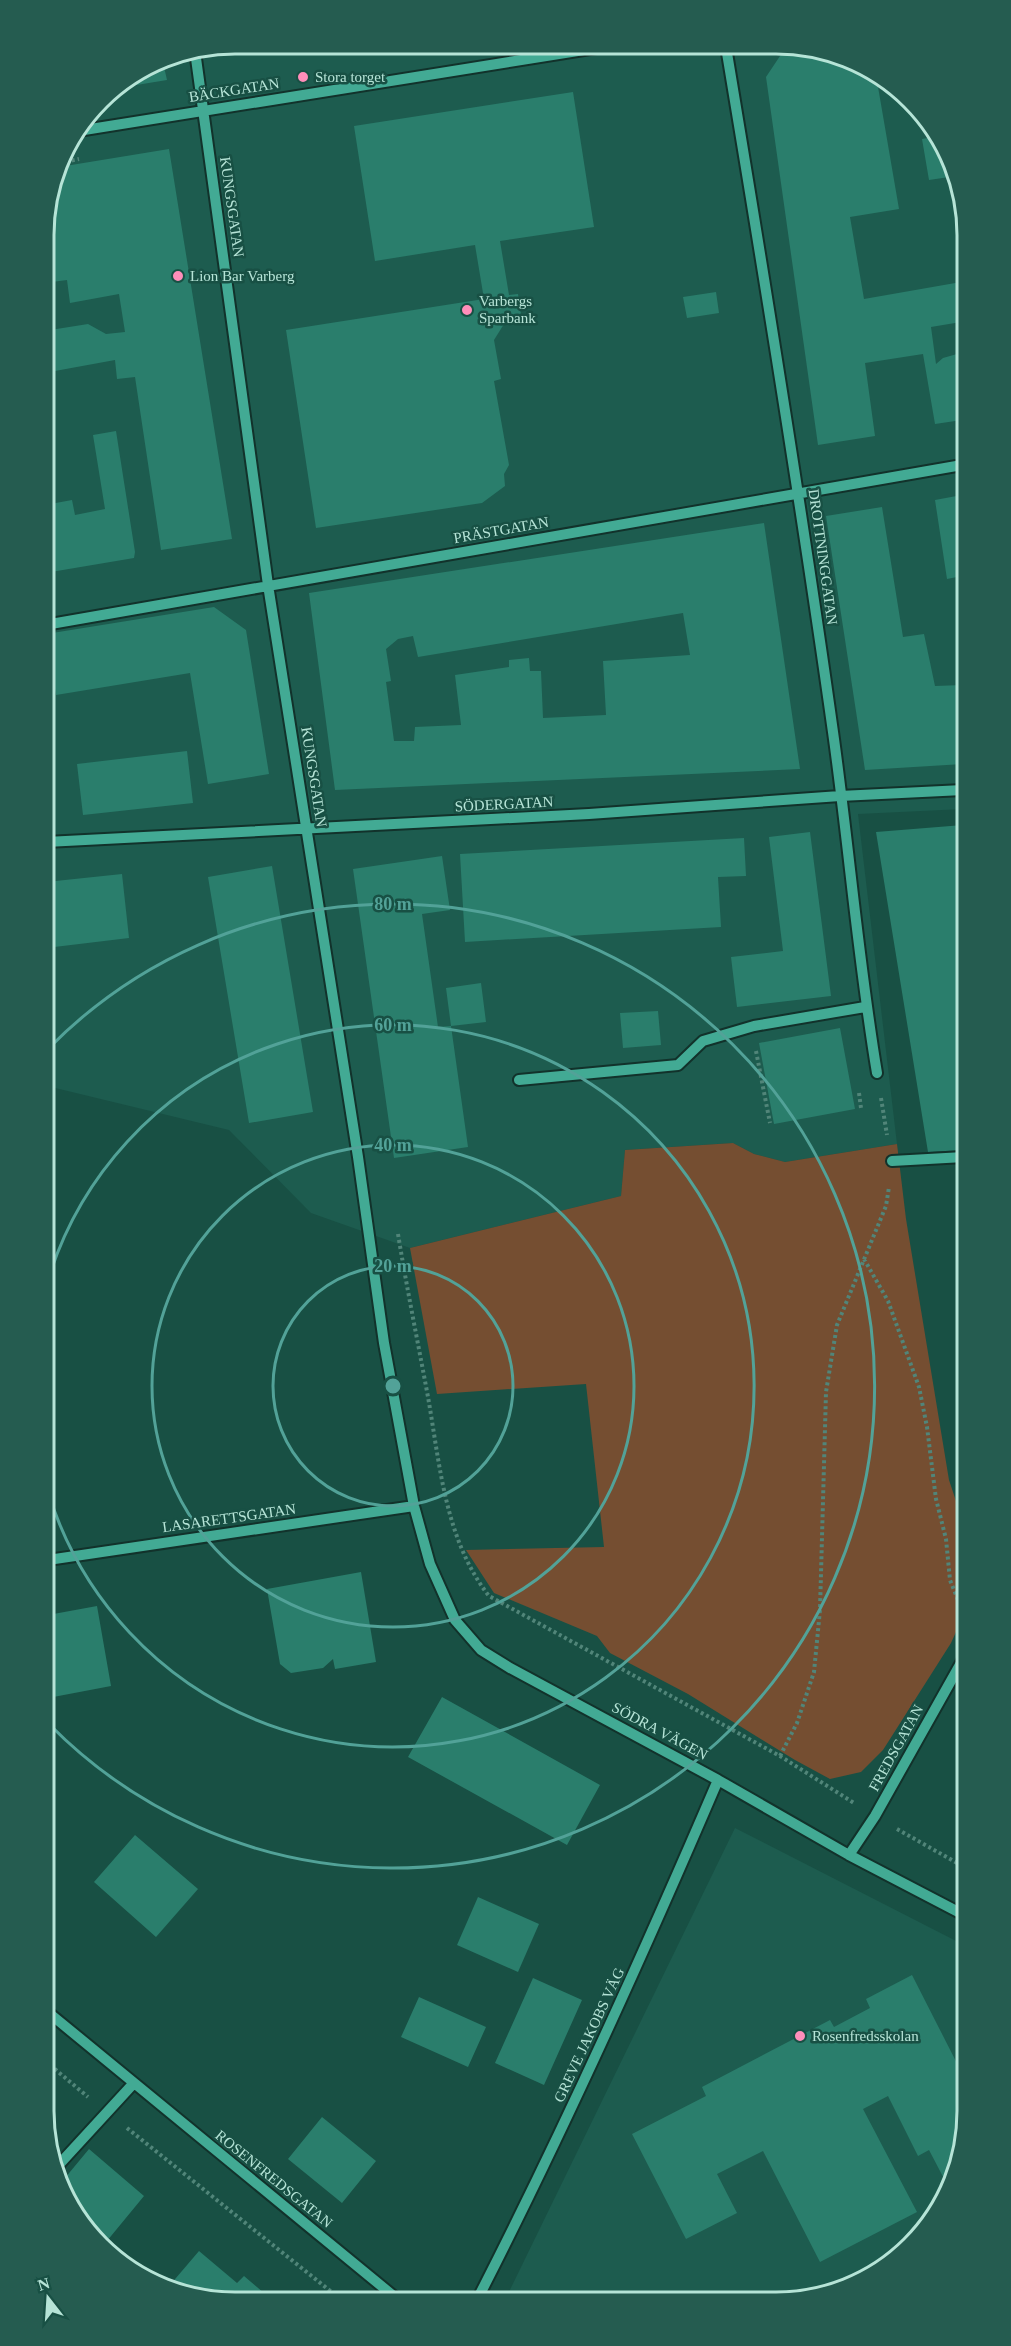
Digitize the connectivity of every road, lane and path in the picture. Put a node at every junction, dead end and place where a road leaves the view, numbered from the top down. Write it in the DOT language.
graph roads {
  1 [pos="558,54"];
  2 [pos="727,54"];
  3 [pos="196,58"];
  4 [pos="203,110"];
  5 [pos="88,129"];
  6 [pos="957,466"];
  7 [pos="800,493"];
  8 [pos="268,585"];
  9 [pos="54,623"];
  10 [pos="957,790"];
  11 [pos="840,796"];
  12 [pos="307,829"];
  13 [pos="54,842"];
  14 [pos="865,1007"];
  15 [pos="755,1041"];
  16 [pos="877,1073"];
  17 [pos="519,1080"];
  18 [pos="858,1088"];
  19 [pos="861,1108"];
  20 [pos="770,1123"];
  21 [pos="957,1157"];
  22 [pos="892,1161"];
  23 [pos="398,1229"];
  24 [pos="864,1259"];
  25 [pos="414,1506"];
  26 [pos="54,1559"];
  27 [pos="957,1596"];
  28 [pos="957,1670"];
  29 [pos="780,1756"];
  30 [pos="718,1780"];
  31 [pos="875,1816"];
  32 [pos="849,1855"];
  33 [pos="957,1863"];
  34 [pos="957,1911"];
  35 [pos="54,2016"];
  36 [pos="54,2068"];
  37 [pos="133,2084"];
  38 [pos="107,2111"];
  39 [pos="61,2162"];
  40 [pos="332,2292"];
  41 [pos="389,2292"];
  42 [pos="481,2292"];
  1 -- 4 [label="street, BÄCKGATAN"];
  2 -- 7 [label="street, DROTTNINGGATAN"];
  3 -- 4 [label="street, KUNGSGATAN"];
  4 -- 5 [label="street, BÄCKGATAN"];
  4 -- 8 [label="street, KUNGSGATAN"];
  6 -- 7 [label="street, PRÄSTGATAN"];
  7 -- 8 [label="street, PRÄSTGATAN"];
  7 -- 11 [label="street, DROTTNINGGATAN"];
  8 -- 9 [label="street, PRÄSTGATAN"];
  8 -- 12 [label="street, KUNGSGATAN"];
  10 -- 11 [label="street, SÖDERGATAN"];
  11 -- 12 [label="street, SÖDERGATAN"];
  11 -- 14 [label="street, DROTTNINGGATAN"];
  12 -- 13 [label="street, SÖDERGATAN"];
  12 -- 25 [label="street, KUNGSGATAN"];
  14 -- 16 [label="street, DROTTNINGGATAN"];
  14 -- 17 [label="street"];
  15 -- 20 [label="path"];
  16 -- 22 [label="path"];
  18 -- 19 [label="path"];
  21 -- 22 [label="street"];
  22 -- 24 [label="path"];
  23 -- 29 [label="path"];
  24 -- 27 [label="path"];
  24 -- 29 [label="path"];
  25 -- 26 [label="street, LASARETTSGATAN"];
  25 -- 30 [label="street, SÖDRA VÄGEN"];
  28 -- 31 [label="street, FREDSGATAN"];
  29 -- 31 [label="path"];
  30 -- 32 [label="street, SÖDRA VÄGEN"];
  30 -- 42 [label="street, GREVE JAKOBS VÄG"];
  31 -- 32 [label="street, FREDSGATAN"];
  31 -- 33 [label="path"];
  32 -- 34 [label="street, SÖDRA VÄGEN"];
  35 -- 37 [label="street, ROSENFREDSGATAN"];
  36 -- 38 [label="path"];
  37 -- 38 [label="street"];
  37 -- 41 [label="street, ROSENFREDSGATAN"];
  38 -- 39 [label="street"];
  38 -- 40 [label="path"];
}
